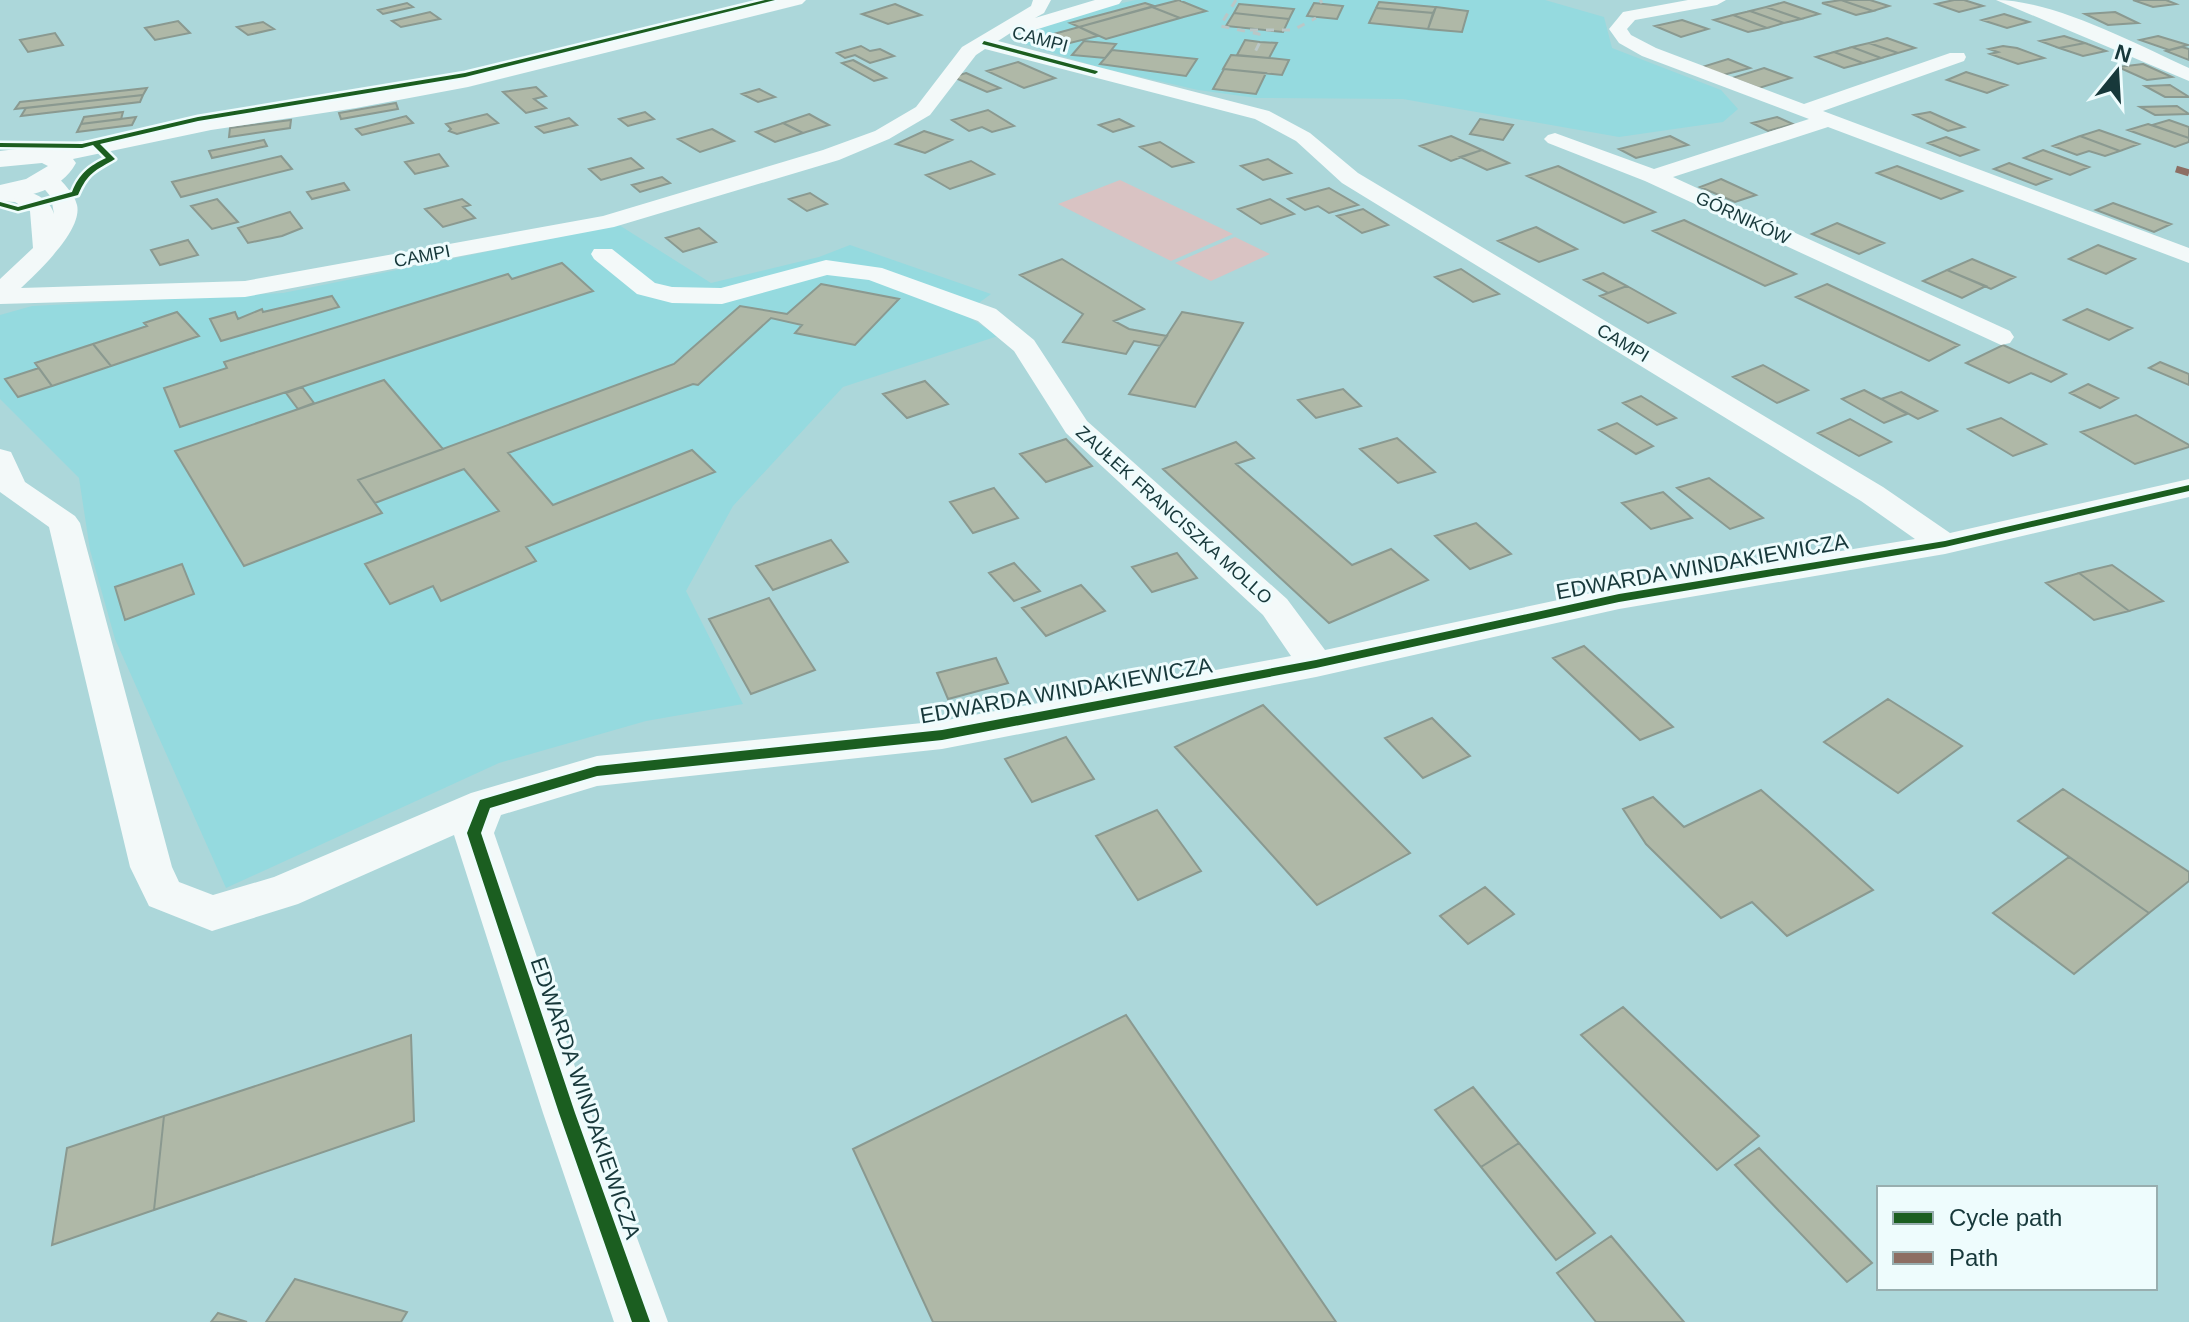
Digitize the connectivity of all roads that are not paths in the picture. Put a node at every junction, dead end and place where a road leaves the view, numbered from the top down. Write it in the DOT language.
graph roads {
  1 [pos="795,0"];
  2 [pos="1042,0"];
  3 [pos="1113,0"];
  4 [pos="1717,0"];
  5 [pos="2005,0"];
  6 [pos="987,41"];
  7 [pos="1957,57"];
  8 [pos="2189,75"];
  9 [pos="1805,110"];
  10 [pos="1828,120"];
  11 [pos="1555,139"];
  12 [pos="2,157"];
  13 [pos="50,169"];
  14 [pos="1653,176"];
  15 [pos="0,193"];
  16 [pos="42,251"];
  17 [pos="603,254"];
  18 [pos="2189,256"];
  19 [pos="0,294"];
  20 [pos="2001,337"];
  21 [pos="0,458"];
  22 [pos="2189,488"];
  23 [pos="1945,544"];
  24 [pos="1316,664"];
  25 [pos="485,804"];
  26 [pos="641,1322"];
  1 -- 13 [label="main road"];
  2 -- 6 [label="street, CAMPI"];
  3 -- 6 [label="street"];
  4 -- 9 [label="street"];
  5 -- 8 [label="street"];
  6 -- 19 [label="street, CAMPI"];
  6 -- 23 [label="street, CAMPI"];
  7 -- 9 [label="street"];
  9 -- 10 [label="street"];
  10 -- 14 [label="street, GÓRNIKÓW"];
  10 -- 18 [label="street"];
  11 -- 14 [label="street"];
  12 -- 13 [label="main road"];
  13 -- 15 [label="main road"];
  13 -- 16 [label="street"];
  14 -- 20 [label="street, GÓRNIKÓW"];
  15 -- 16 [label="street"];
  16 -- 19 [label="street"];
  17 -- 24 [label="street, ZAUŁEK FRANCISZKA MOLLO"];
  21 -- 25 [label="street, EDWARDA WINDAKIEWICZA"];
  22 -- 23 [label="street, EDWARDA WINDAKIEWICZA"];
  23 -- 24 [label="street, EDWARDA WINDAKIEWICZA"];
  24 -- 25 [label="street, EDWARDA WINDAKIEWICZA"];
  25 -- 26 [label="street, EDWARDA WINDAKIEWICZA"];
}
